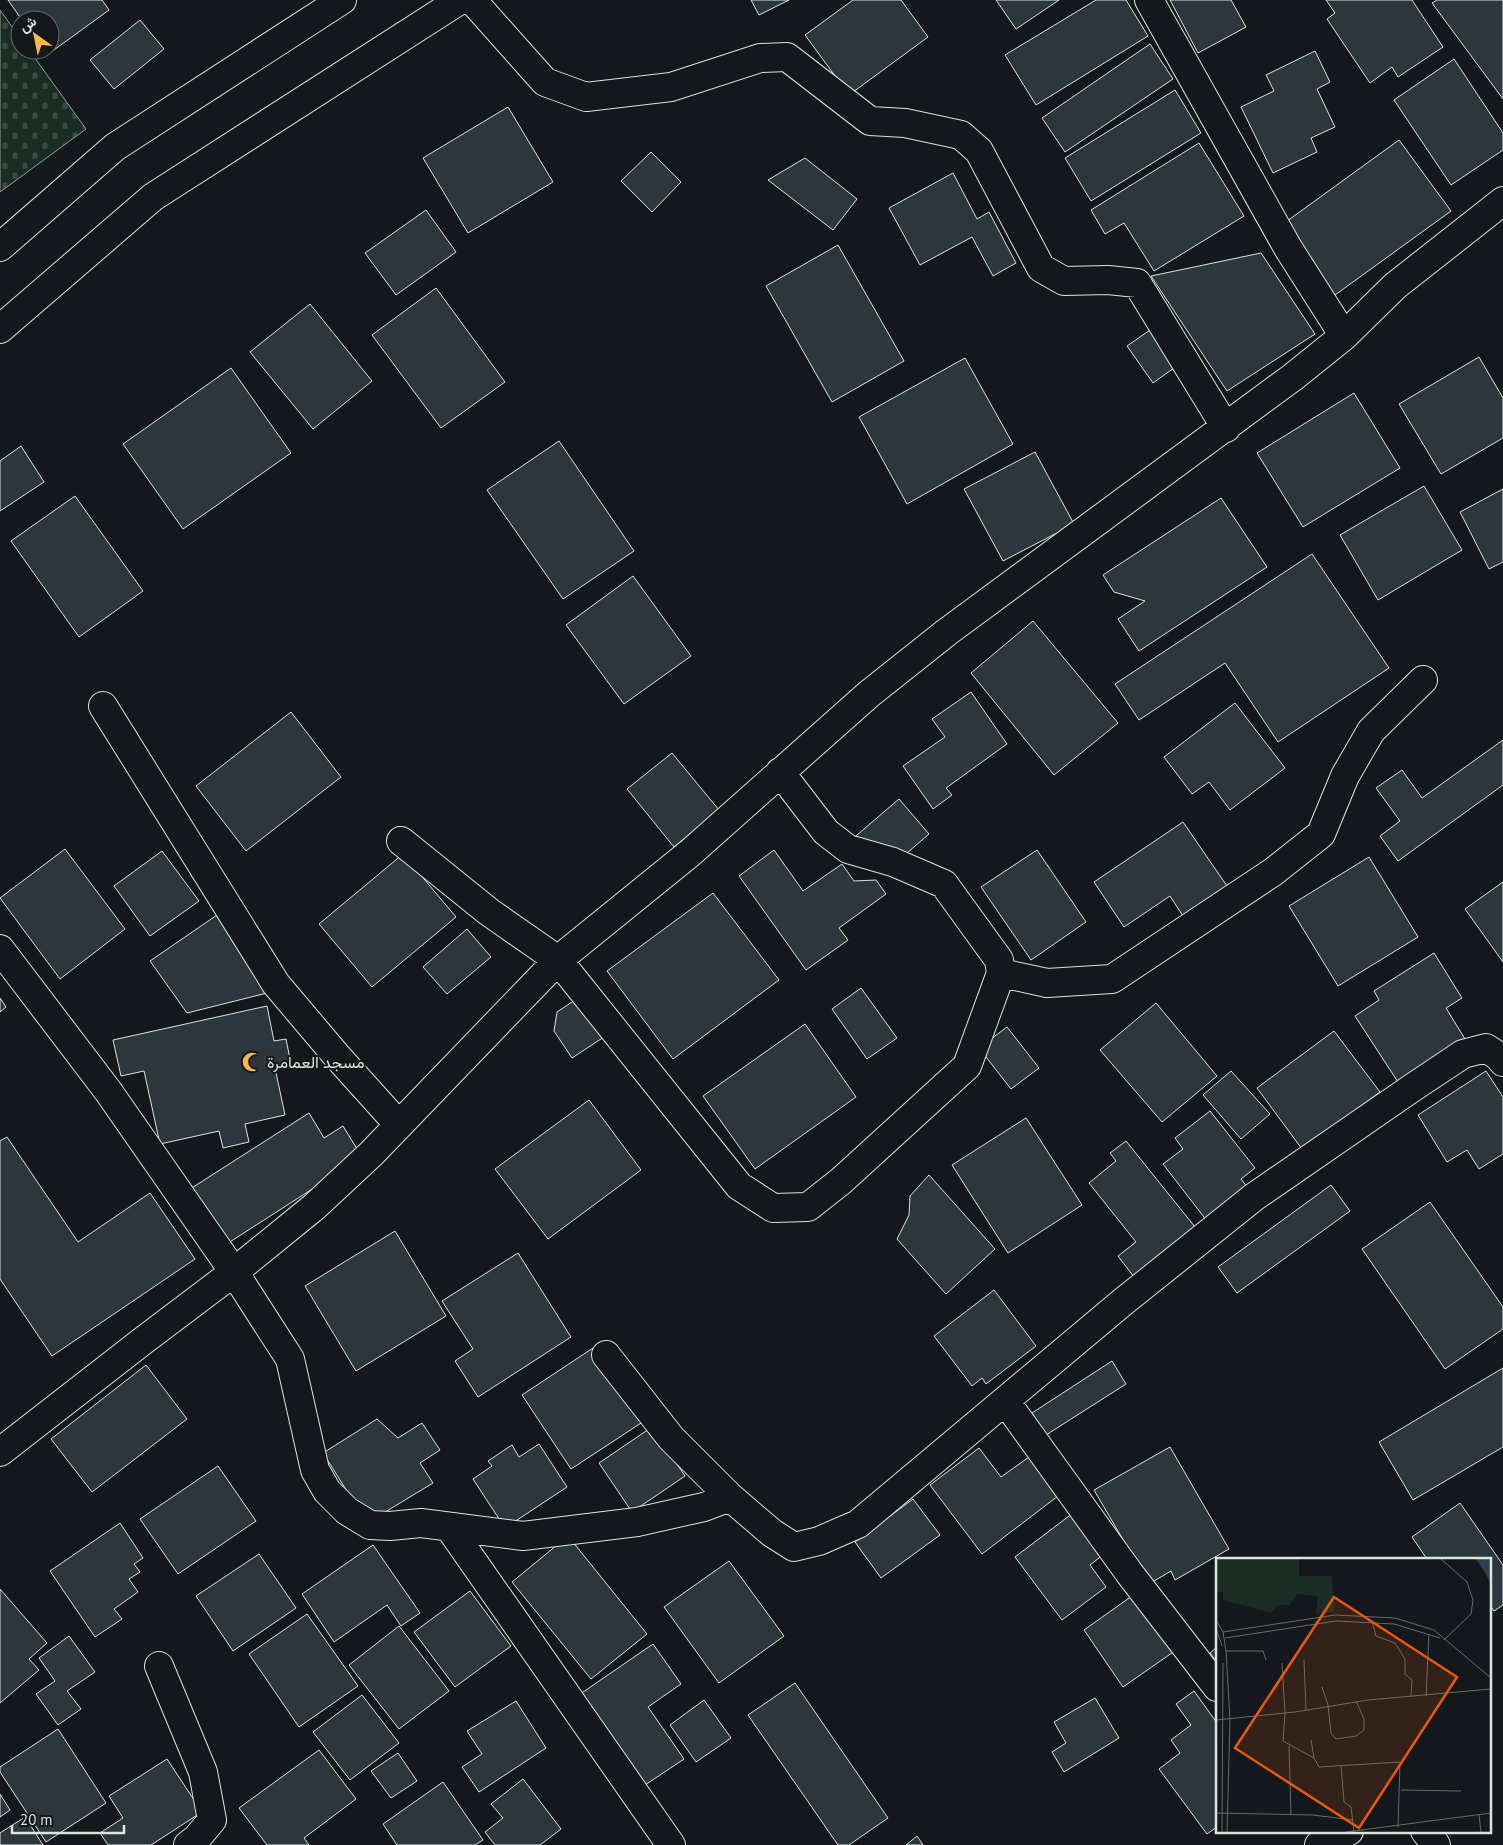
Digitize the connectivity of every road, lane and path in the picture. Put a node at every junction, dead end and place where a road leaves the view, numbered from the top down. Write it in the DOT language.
graph roads {
  1 [pos="342,0"];
  2 [pos="460,0"];
  3 [pos="472,0"];
  4 [pos="1149,0"];
  5 [pos="1503,201"];
  6 [pos="0,247"];
  7 [pos="0,330"];
  8 [pos="1344,336"];
  9 [pos="1226,428"];
  10 [pos="1423,680"];
  11 [pos="103,706"];
  12 [pos="780,772"];
  13 [pos="401,841"];
  14 [pos="0,949"];
  15 [pos="558,960"];
  16 [pos="1001,973"];
  17 [pos="1501,1057"];
  18 [pos="399,1125"];
  19 [pos="234,1272"];
  20 [pos="606,1355"];
  21 [pos="1006,1402"];
  22 [pos="0,1452"];
  23 [pos="730,1496"];
  24 [pos="449,1527"];
  25 [pos="159,1666"];
  26 [pos="1216,1687"];
  27 [pos="1347,1832"];
  28 [pos="1426,1832"];
  29 [pos="188,1845"];
  30 [pos="670,1845"];
  31 [pos="1319,1845"];
  32 [pos="1436,1845"];
  1 -- 6 [label="street"];
  2 -- 7 [label="street"];
  3 -- 9 [label="street"];
  4 -- 8 [label="street"];
  5 -- 8 [label="street"];
  8 -- 9 [label="street"];
  9 -- 12 [label="street"];
  10 -- 16 [label="street"];
  11 -- 18 [label="street"];
  12 -- 15 [label="street"];
  12 -- 16 [label="street"];
  13 -- 15 [label="street"];
  14 -- 19 [label="street"];
  15 -- 16 [label="street"];
  15 -- 18 [label="street"];
  17 -- 21 [label="street"];
  18 -- 19 [label="street"];
  19 -- 22 [label="street"];
  19 -- 24 [label="street"];
  20 -- 23 [label="street"];
  21 -- 23 [label="street"];
  21 -- 26 [label="street"];
  23 -- 24 [label="street"];
  24 -- 30 [label="street"];
  25 -- 29 [label="street"];
  27 -- 31 [label="street"];
  28 -- 32 [label="street"];
}
